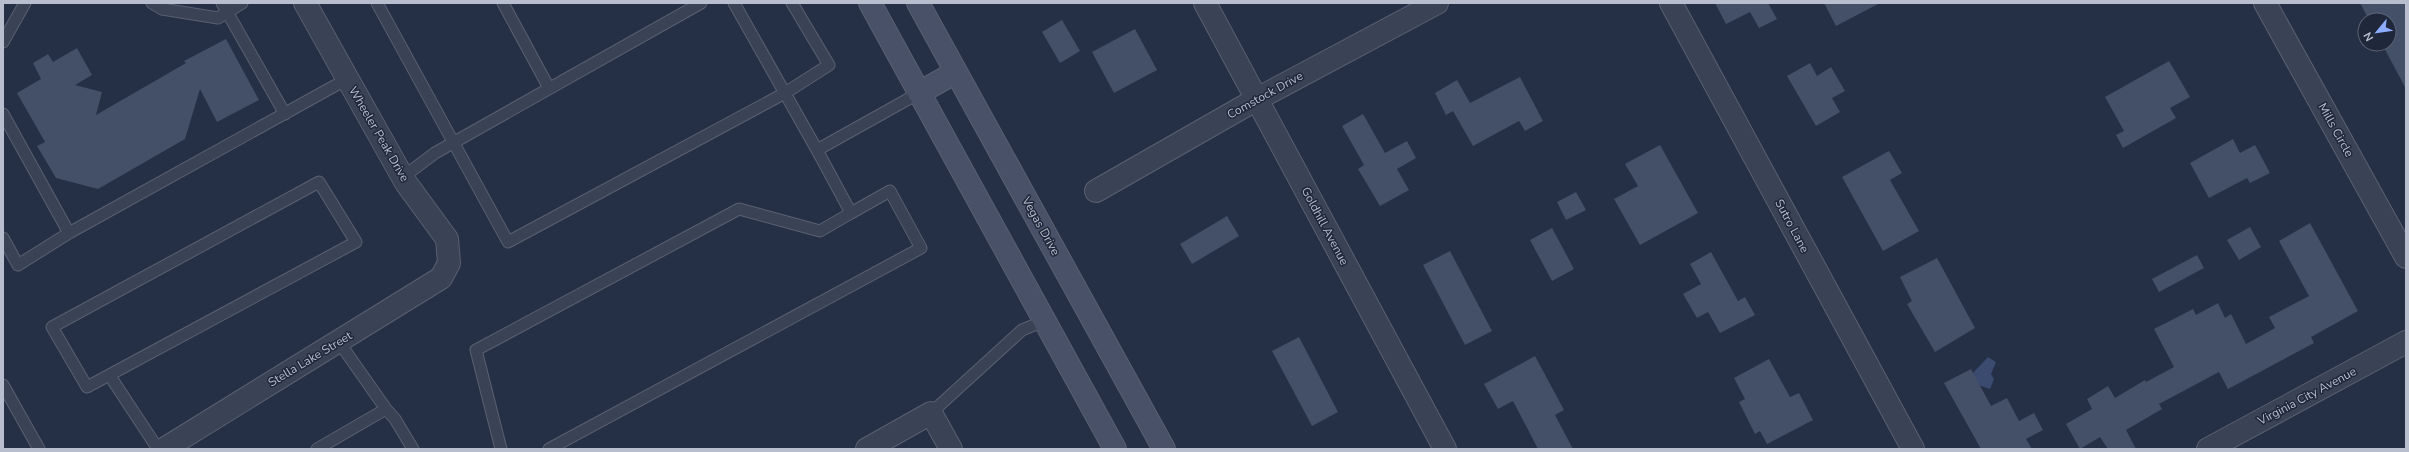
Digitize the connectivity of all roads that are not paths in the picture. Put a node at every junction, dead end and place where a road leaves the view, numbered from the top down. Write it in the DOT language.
graph roads {
  1 [pos="25,3"];
  2 [pos="152,3"];
  3 [pos="242,3"];
  4 [pos="305,3"];
  5 [pos="377,3"];
  6 [pos="503,3"];
  7 [pos="701,3"];
  8 [pos="734,3"];
  9 [pos="792,3"];
  10 [pos="870,3"];
  11 [pos="918,3"];
  12 [pos="1205,3"];
  13 [pos="1437,3"];
  14 [pos="1671,3"];
  15 [pos="2265,3"];
  16 [pos="224,8"];
  17 [pos="3,42"];
  18 [pos="956,72"];
  19 [pos="347,79"];
  20 [pos="549,88"];
  21 [pos="785,93"];
  22 [pos="919,93"];
  23 [pos="1257,99"];
  24 [pos="3,114"];
  25 [pos="285,114"];
  26 [pos="453,143"];
  27 [pos="817,150"];
  28 [pos="403,177"];
  29 [pos="1096,191"];
  30 [pos="851,213"];
  31 [pos="69,233"];
  32 [pos="3,238"];
  33 [pos="2406,257"];
  34 [pos="450,263"];
  35 [pos="1044,321"];
  36 [pos="339,342"];
  37 [pos="2406,342"];
  38 [pos="110,376"];
  39 [pos="3,385"];
  40 [pos="386,409"];
  41 [pos="931,413"];
  42 [pos="40,449"];
  43 [pos="158,449"];
  44 [pos="164,449"];
  45 [pos="316,449"];
  46 [pos="413,449"];
  47 [pos="501,449"];
  48 [pos="549,449"];
  49 [pos="867,449"];
  50 [pos="951,449"];
  51 [pos="1114,449"];
  52 [pos="1164,449"];
  53 [pos="1445,449"];
  54 [pos="1913,449"];
  55 [pos="2208,449"];
  1 -- 17 [label="lane"];
  2 -- 16 [label="lane"];
  3 -- 16 [label="lane"];
  4 -- 19 [label="street, Wheeler Peak Drive"];
  5 -- 26 [label="lane"];
  6 -- 20 [label="lane"];
  7 -- 20 [label="lane"];
  8 -- 21 [label="lane"];
  9 -- 21 [label="lane"];
  10 -- 22 [label="main road"];
  11 -- 18 [label="main road, Vegas Drive"];
  12 -- 23 [label="street, Goldhill Avenue"];
  13 -- 23 [label="street, Comstock Drive"];
  14 -- 54 [label="street, Sutro Lane"];
  15 -- 33 [label="street, Mills Circle"];
  16 -- 25 [label="lane"];
  18 -- 22 [label="main road"];
  18 -- 52 [label="main road, Vegas Drive"];
  19 -- 25 [label="lane"];
  19 -- 28 [label="street, Wheeler Peak Drive"];
  20 -- 26 [label="lane"];
  21 -- 26 [label="lane"];
  21 -- 27 [label="lane"];
  22 -- 27 [label="lane"];
  22 -- 35 [label="main road"];
  23 -- 29 [label="street, Comstock Drive"];
  23 -- 53 [label="street, Goldhill Avenue"];
  24 -- 31 [label="lane"];
  25 -- 31 [label="lane"];
  26 -- 28 [label="lane"];
  27 -- 30 [label="lane"];
  28 -- 34 [label="street, Wheeler Peak Drive"];
  30 -- 47 [label="lane"];
  30 -- 48 [label="lane"];
  31 -- 32 [label="lane"];
  34 -- 36 [label="street, Stella Lake Street"];
  35 -- 41 [label="lane"];
  35 -- 51 [label="main road"];
  36 -- 40 [label="lane"];
  36 -- 44 [label="street, Stella Lake Street"];
  37 -- 55 [label="street, Virginia City Avenue"];
  38 -- 38 [label="lane"];
  38 -- 43 [label="lane"];
  39 -- 42 [label="lane"];
  40 -- 45 [label="lane"];
  40 -- 46 [label="lane"];
  41 -- 49 [label="street"];
  41 -- 50 [label="street"];
}
